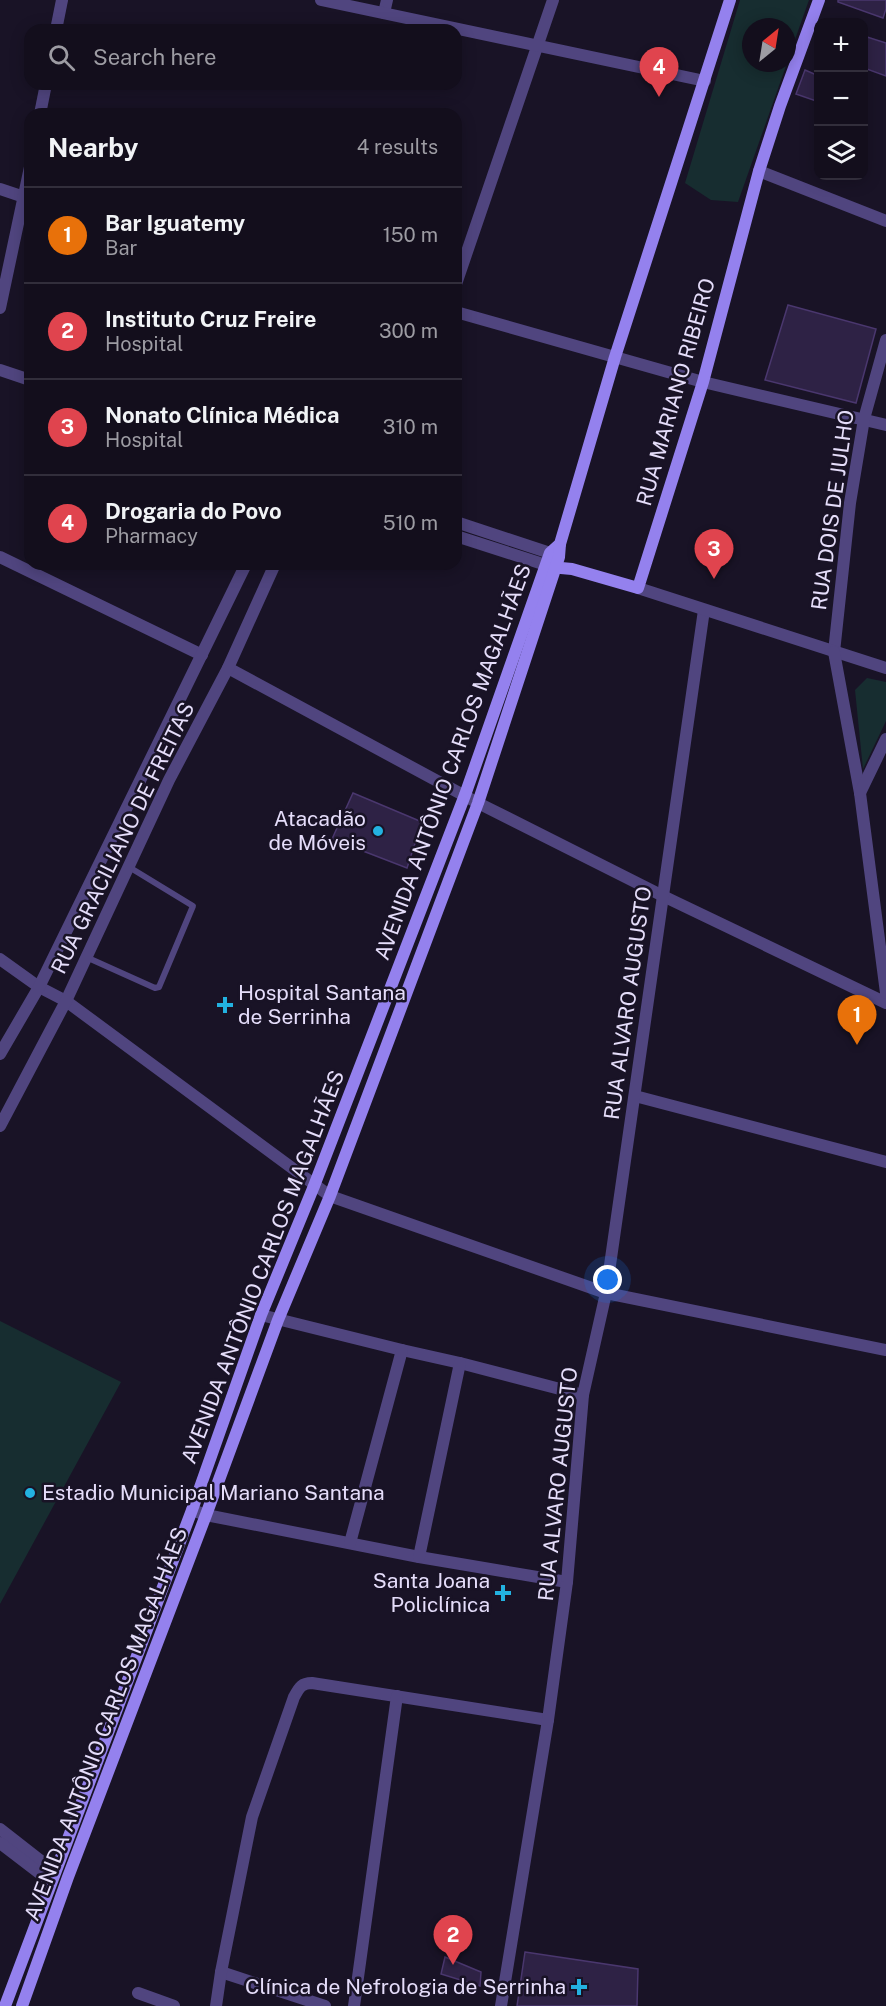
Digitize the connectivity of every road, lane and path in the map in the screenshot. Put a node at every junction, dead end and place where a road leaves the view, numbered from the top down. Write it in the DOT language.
graph roads {
  1 [pos="62,0"];
  2 [pos="321,0"];
  3 [pos="554,0"];
  4 [pos="730,0"];
  5 [pos="819,0"];
  6 [pos="386,6"];
  7 [pos="57,24"];
  8 [pos="456,24"];
  9 [pos="462,26"];
  10 [pos="537,45"];
  11 [pos="705,81"];
  12 [pos="45,90"];
  13 [pos="41,108"];
  14 [pos="759,171"];
  15 [pos="0,189"];
  16 [pos="24,197"];
  17 [pos="24,210"];
  18 [pos="886,221"];
  19 [pos="462,266"];
  20 [pos="0,308"];
  21 [pos="462,314"];
  22 [pos="886,340"];
  23 [pos="615,357"];
  24 [pos="0,370"];
  25 [pos="24,378"];
  26 [pos="703,382"];
  27 [pos="864,419"];
  28 [pos="886,425"];
  29 [pos="462,524"];
  30 [pos="462,537"];
  31 [pos="0,557"];
  32 [pos="554,558"];
  33 [pos="24,569"];
  34 [pos="27,570"];
  35 [pos="243,570"];
  36 [pos="272,570"];
  37 [pos="638,588"];
  38 [pos="704,610"];
  39 [pos="834,652"];
  40 [pos="202,655"];
  41 [pos="228,668"];
  42 [pos="886,668"];
  43 [pos="886,739"];
  44 [pos="860,793"];
  45 [pos="465,795"];
  46 [pos="478,803"];
  47 [pos="129,867"];
  48 [pos="663,896"];
  49 [pos="85,957"];
  50 [pos="0,959"];
  51 [pos="395,974"];
  52 [pos="411,980"];
  53 [pos="39,987"];
  54 [pos="886,993"];
  55 [pos="66,1001"];
  56 [pos="886,1003"];
  57 [pos="0,1054"];
  58 [pos="635,1096"];
  59 [pos="0,1126"];
  60 [pos="886,1162"];
  61 [pos="314,1186"];
  62 [pos="330,1196"];
  63 [pos="606,1293"];
  64 [pos="261,1315"];
  65 [pos="278,1320"];
  66 [pos="402,1350"];
  67 [pos="886,1350"];
  68 [pos="460,1363"];
  69 [pos="583,1395"];
  70 [pos="192,1510"];
  71 [pos="206,1515"];
  72 [pos="350,1543"];
  73 [pos="419,1557"];
  74 [pos="567,1582"];
  75 [pos="165,1583"];
  76 [pos="178,1589"];
  77 [pos="397,1696"];
  78 [pos="548,1720"];
  79 [pos="0,1829"];
  80 [pos="0,1843"];
  81 [pos="53,1877"];
  82 [pos="66,1883"];
  83 [pos="221,1972"];
  84 [pos="138,1993"];
  85 [pos="4,2006"];
  86 [pos="22,2006"];
  87 [pos="174,2006"];
  88 [pos="216,2006"];
  89 [pos="325,2006"];
  90 [pos="354,2006"];
  91 [pos="501,2006"];
  1 -- 7 [label="street"];
  2 -- 6 [label="street"];
  3 -- 10 [label="street"];
  4 -- 11 [label="main road, AVENIDA ANTÔNIO CARLOS MAGALHÃES"];
  5 -- 14 [label="main road, RUA MARIANO RIBEIRO"];
  6 -- 8 [label="street"];
  9 -- 10 [label="street"];
  10 -- 11 [label="street"];
  10 -- 19 [label="street"];
  11 -- 23 [label="main road, AVENIDA ANTÔNIO CARLOS MAGALHÃES"];
  12 -- 13 [label="street"];
  14 -- 18 [label="street"];
  14 -- 26 [label="main road, RUA MARIANO RIBEIRO"];
  15 -- 16 [label="street"];
  17 -- 20 [label="street"];
  21 -- 23 [label="street"];
  22 -- 27 [label="street, RUA DOIS DE JULHO"];
  23 -- 26 [label="street"];
  23 -- 32 [label="main road, AVENIDA ANTÔNIO CARLOS MAGALHÃES"];
  24 -- 25 [label="street"];
  26 -- 27 [label="street"];
  26 -- 37 [label="main road, RUA MARIANO RIBEIRO"];
  27 -- 28 [label="street"];
  27 -- 39 [label="street, RUA DOIS DE JULHO"];
  29 -- 32 [label="street"];
  30 -- 32 [label="street"];
  31 -- 33 [label="street"];
  32 -- 37 [label="main road"];
  32 -- 45 [label="main road, AVENIDA ANTÔNIO CARLOS MAGALHÃES"];
  32 -- 46 [label="main road, AVENIDA ANTÔNIO CARLOS MAGALHÃES"];
  34 -- 40 [label="street"];
  35 -- 40 [label="street, RUA GRACILIANO DE FREITAS"];
  36 -- 41 [label="street, RUA GRACILIANO DE FREITAS"];
  37 -- 38 [label="street"];
  38 -- 39 [label="street"];
  38 -- 48 [label="street, RUA ALVARO AUGUSTO"];
  39 -- 42 [label="street"];
  39 -- 44 [label="street, RUA DOIS DE JULHO"];
  40 -- 53 [label="street, RUA GRACILIANO DE FREITAS"];
  41 -- 45 [label="street"];
  41 -- 47 [label="street, RUA GRACILIANO DE FREITAS"];
  43 -- 44 [label="street"];
  44 -- 54 [label="street, RUA DOIS DE JULHO"];
  45 -- 46 [label="street"];
  45 -- 51 [label="main road, AVENIDA ANTÔNIO CARLOS MAGALHÃES"];
  46 -- 48 [label="street"];
  46 -- 52 [label="main road, AVENIDA ANTÔNIO CARLOS MAGALHÃES"];
  47 -- 49 [label="street, RUA GRACILIANO DE FREITAS"];
  47 -- 49 [label="lane"];
  48 -- 56 [label="street"];
  48 -- 58 [label="street, RUA ALVARO AUGUSTO"];
  49 -- 55 [label="street, RUA GRACILIANO DE FREITAS"];
  50 -- 53 [label="street"];
  51 -- 52 [label="main road"];
  51 -- 61 [label="main road, AVENIDA ANTÔNIO CARLOS MAGALHÃES"];
  52 -- 62 [label="main road, AVENIDA ANTÔNIO CARLOS MAGALHÃES"];
  53 -- 55 [label="street"];
  53 -- 57 [label="street, RUA GRACILIANO DE FREITAS"];
  55 -- 59 [label="street, RUA GRACILIANO DE FREITAS"];
  55 -- 61 [label="street"];
  58 -- 60 [label="street"];
  58 -- 63 [label="street, RUA ALVARO AUGUSTO"];
  61 -- 62 [label="street"];
  61 -- 64 [label="main road, AVENIDA ANTÔNIO CARLOS MAGALHÃES"];
  62 -- 63 [label="street"];
  62 -- 65 [label="main road, AVENIDA ANTÔNIO CARLOS MAGALHÃES"];
  63 -- 67 [label="street"];
  63 -- 69 [label="street, RUA ALVARO AUGUSTO"];
  64 -- 65 [label="street"];
  64 -- 70 [label="main road, AVENIDA ANTÔNIO CARLOS MAGALHÃES"];
  65 -- 66 [label="street"];
  65 -- 71 [label="main road, AVENIDA ANTÔNIO CARLOS MAGALHÃES"];
  66 -- 68 [label="street"];
  66 -- 72 [label="street"];
  68 -- 69 [label="street"];
  68 -- 73 [label="street"];
  69 -- 74 [label="street, RUA ALVARO AUGUSTO"];
  70 -- 71 [label="street"];
  70 -- 75 [label="main road, AVENIDA ANTÔNIO CARLOS MAGALHÃES"];
  71 -- 72 [label="street"];
  71 -- 76 [label="main road, AVENIDA ANTÔNIO CARLOS MAGALHÃES"];
  72 -- 73 [label="street"];
  73 -- 74 [label="street"];
  74 -- 78 [label="street, RUA ALVARO AUGUSTO"];
  75 -- 76 [label="street"];
  75 -- 81 [label="main road, AVENIDA ANTÔNIO CARLOS MAGALHÃES"];
  76 -- 82 [label="main road, AVENIDA ANTÔNIO CARLOS MAGALHÃES"];
  77 -- 78 [label="street"];
  77 -- 83 [label="street"];
  77 -- 90 [label="street"];
  78 -- 91 [label="street, RUA ALVARO AUGUSTO"];
  79 -- 81 [label="street"];
  80 -- 81 [label="street"];
  81 -- 82 [label="street"];
  81 -- 85 [label="main road, AVENIDA ANTÔNIO CARLOS MAGALHÃES"];
  82 -- 86 [label="main road, AVENIDA ANTÔNIO CARLOS MAGALHÃES"];
  83 -- 88 [label="street"];
  83 -- 89 [label="street"];
  84 -- 87 [label="street"];
}
